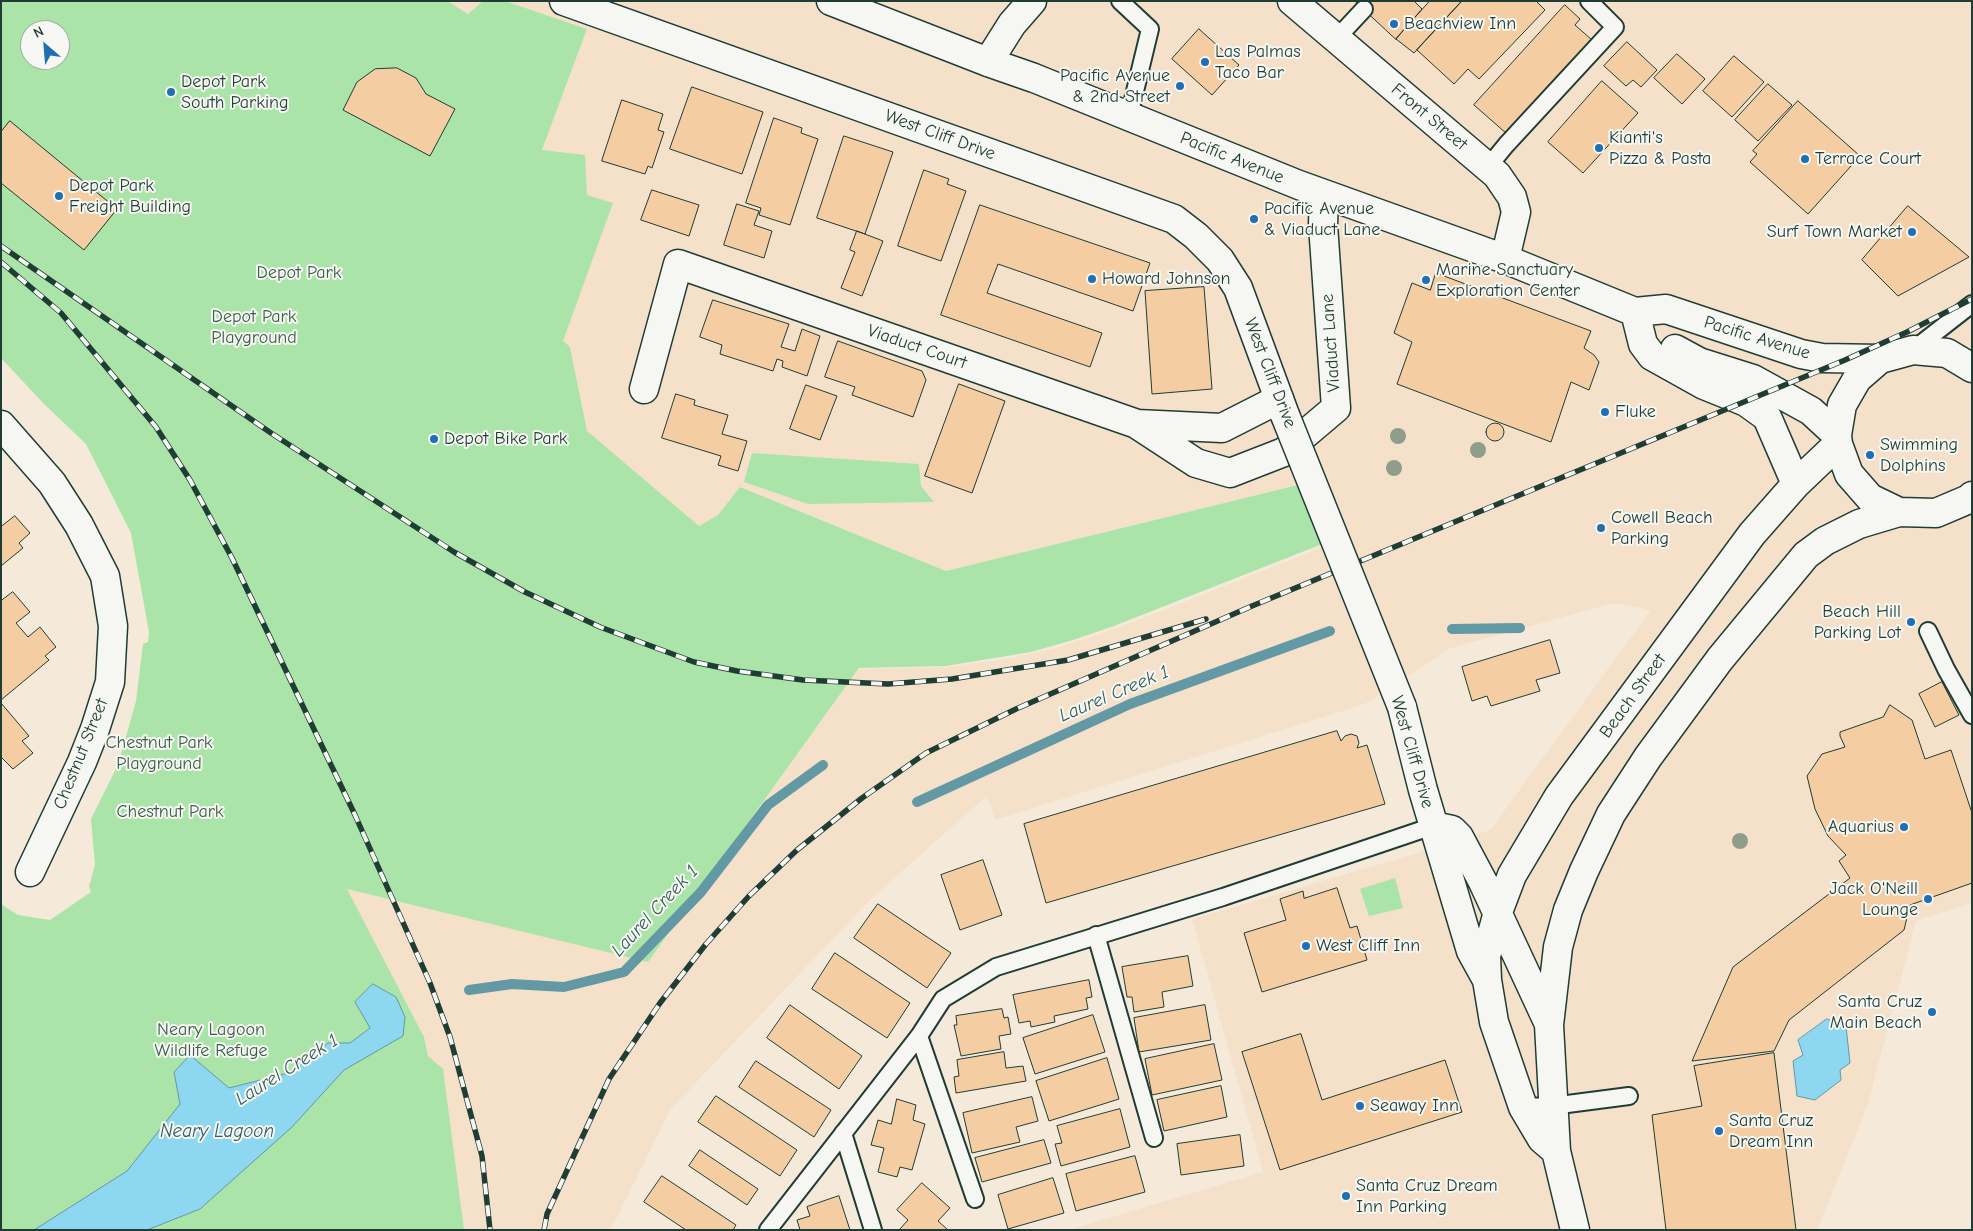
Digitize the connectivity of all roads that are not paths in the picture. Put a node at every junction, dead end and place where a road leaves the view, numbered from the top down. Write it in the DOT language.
graph roads {
  1 [pos="564,1"];
  2 [pos="831,1"];
  3 [pos="1032,1"];
  4 [pos="1120,1"];
  5 [pos="1292,1"];
  6 [pos="1589,1"];
  7 [pos="1364,9"];
  8 [pos="1336,39"];
  9 [pos="988,62"];
  10 [pos="1129,116"];
  11 [pos="1488,167"];
  12 [pos="1324,195"];
  13 [pos="1506,260"];
  14 [pos="1972,304"];
  15 [pos="1635,312"];
  16 [pos="1913,350"];
  17 [pos="1880,359"];
  18 [pos="1972,368"];
  19 [pos="644,389"];
  20 [pos="1282,407"];
  21 [pos="1137,424"];
  22 [pos="1,425"];
  23 [pos="1838,439"];
  24 [pos="1796,484"];
  25 [pos="1971,498"];
  26 [pos="1899,512"];
  27 [pos="1928,631"];
  28 [pos="1972,715"];
  29 [pos="1433,826"];
  30 [pos="30,872"];
  31 [pos="1498,912"];
  32 [pos="1096,935"];
  33 [pos="1487,980"];
  34 [pos="1549,1025"];
  35 [pos="919,1036"];
  36 [pos="1629,1096"];
  37 [pos="1552,1106"];
  38 [pos="1524,1107"];
  39 [pos="842,1133"];
  40 [pos="1154,1138"];
  41 [pos="1556,1151"];
  42 [pos="975,1199"];
  43 [pos="768,1230"];
  44 [pos="873,1230"];
  45 [pos="1575,1230"];
  1 -- 20 [label="main road, West Cliff Drive"];
  2 -- 9 [label="main road, Pacific Avenue"];
  3 -- 9 [label="main road"];
  4 -- 10 [label="lane"];
  5 -- 8 [label="main road, Front Street"];
  6 -- 11 [label="lane"];
  7 -- 8 [label="lane"];
  8 -- 11 [label="main road, Front Street"];
  9 -- 10 [label="main road, Pacific Avenue"];
  10 -- 12 [label="main road, Pacific Avenue"];
  11 -- 13 [label="main road, Front Street"];
  12 -- 13 [label="main road, Pacific Avenue"];
  12 -- 21 [label="main road, Viaduct Lane"];
  13 -- 15 [label="main road, Pacific Avenue"];
  14 -- 16 [label="lane"];
  15 -- 17 [label="main road, Pacific Avenue"];
  15 -- 23 [label="main road"];
  15 -- 24 [label="main road"];
  16 -- 17 [label="main road"];
  16 -- 18 [label="main road"];
  17 -- 23 [label="main road"];
  19 -- 21 [label="main road, Viaduct Court"];
  20 -- 21 [label="main road, Viaduct Court"];
  20 -- 29 [label="main road, West Cliff Drive, bridge"];
  22 -- 30 [label="main road, Chestnut Street"];
  23 -- 24 [label="main road, Beach Street"];
  23 -- 26 [label="main road"];
  24 -- 31 [label="main road, Beach Street"];
  25 -- 26 [label="main road"];
  26 -- 34 [label="main road"];
  27 -- 28 [label="lane"];
  29 -- 31 [label="main road"];
  29 -- 32 [label="lane"];
  29 -- 33 [label="main road, West Cliff Drive"];
  31 -- 33 [label="main road, Beach Street"];
  31 -- 34 [label="main road"];
  32 -- 35 [label="lane"];
  32 -- 40 [label="lane"];
  33 -- 38 [label="main road, West Cliff Drive"];
  34 -- 37 [label="main road, West Cliff Drive"];
  35 -- 39 [label="lane"];
  35 -- 42 [label="lane"];
  36 -- 37 [label="lane"];
  37 -- 38 [label="lane"];
  37 -- 41 [label="main road, West Cliff Drive"];
  38 -- 41 [label="main road, West Cliff Drive"];
  39 -- 43 [label="lane"];
  39 -- 44 [label="lane"];
  41 -- 45 [label="main road, West Cliff Drive"];
}
